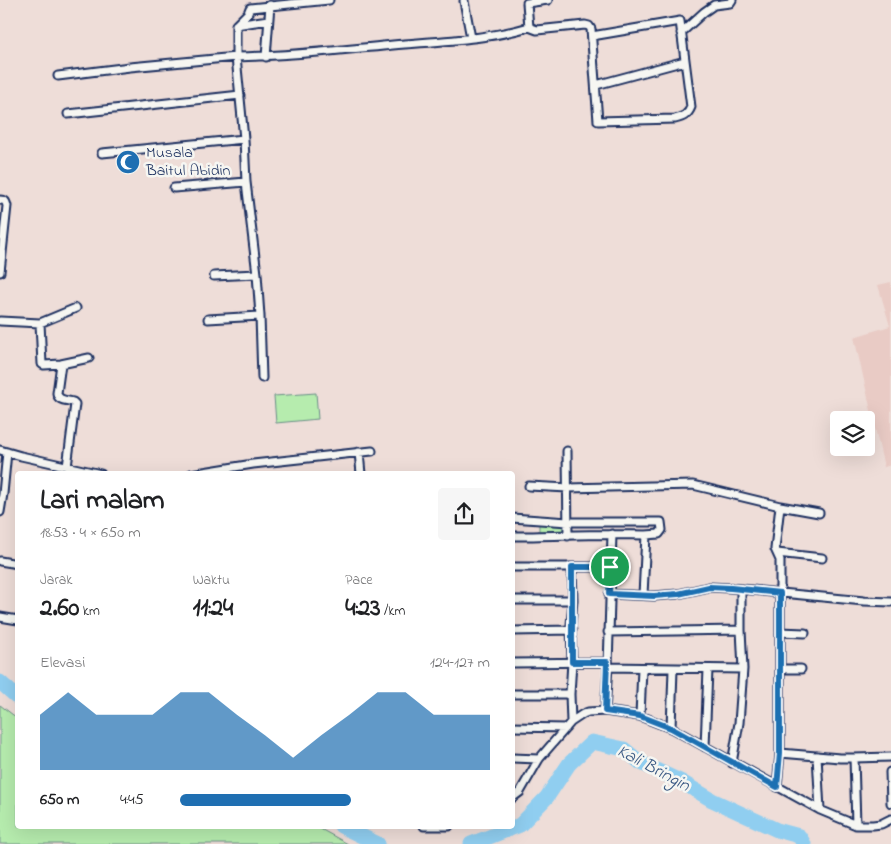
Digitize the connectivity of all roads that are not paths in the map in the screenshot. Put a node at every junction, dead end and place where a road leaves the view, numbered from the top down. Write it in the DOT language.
graph roads {
  1 [pos="328,0"];
  2 [pos="548,0"];
  3 [pos="732,0"];
  4 [pos="464,1"];
  5 [pos="527,2"];
  6 [pos="270,5"];
  7 [pos="268,20"];
  8 [pos="236,25"];
  9 [pos="529,27"];
  10 [pos="681,32"];
  11 [pos="592,36"];
  12 [pos="471,38"];
  13 [pos="266,57"];
  14 [pos="236,58"];
  15 [pos="685,61"];
  16 [pos="58,76"];
  17 [pos="596,85"];
  18 [pos="240,95"];
  19 [pos="68,114"];
  20 [pos="244,139"];
  21 [pos="102,153"];
  22 [pos="246,182"];
  23 [pos="174,188"];
  24 [pos="2,200"];
  25 [pos="0,272"];
  26 [pos="257,274"];
  27 [pos="214,276"];
  28 [pos="76,308"];
  29 [pos="260,316"];
  30 [pos="208,319"];
  31 [pos="0,321"];
  32 [pos="40,323"];
  33 [pos="89,358"];
  34 [pos="61,364"];
  35 [pos="262,378"];
  36 [pos="4,451"];
  37 [pos="372,451"];
  38 [pos="568,451"];
  39 [pos="359,452"];
  40 [pos="68,467"];
  41 [pos="87,471"];
  42 [pos="209,471"];
  43 [pos="361,471"];
  44 [pos="529,486"];
  45 [pos="568,488"];
  46 [pos="2,494"];
  47 [pos="780,506"];
  48 [pos="0,512"];
  49 [pos="819,513"];
  50 [pos="515,518"];
  51 [pos="568,522"];
  52 [pos="605,522"];
  53 [pos="608,534"];
  54 [pos="646,535"];
  55 [pos="515,536"];
  56 [pos="568,536"];
  57 [pos="777,553"];
  58 [pos="822,558"];
  59 [pos="0,561"];
  60 [pos="15,564"];
  61 [pos="515,567"];
  62 [pos="572,567"];
  63 [pos="610,567"];
  64 [pos="741,589"];
  65 [pos="780,593"];
  66 [pos="609,594"];
  67 [pos="643,595"];
  68 [pos="515,600"];
  69 [pos="573,600"];
  70 [pos="891,602"];
  71 [pos="0,617"];
  72 [pos="15,620"];
  73 [pos="572,630"];
  74 [pos="740,630"];
  75 [pos="515,631"];
  76 [pos="608,632"];
  77 [pos="780,632"];
  78 [pos="805,633"];
  79 [pos="572,662"];
  80 [pos="515,663"];
  81 [pos="608,664"];
  82 [pos="642,668"];
  83 [pos="673,669"];
  84 [pos="708,669"];
  85 [pos="743,669"];
  86 [pos="780,669"];
  87 [pos="801,669"];
  88 [pos="515,694"];
  89 [pos="570,694"];
  90 [pos="605,711"];
  91 [pos="640,716"];
  92 [pos="569,725"];
  93 [pos="515,727"];
  94 [pos="671,728"];
  95 [pos="705,747"];
  96 [pos="780,753"];
  97 [pos="817,756"];
  98 [pos="891,757"];
  99 [pos="515,758"];
  100 [pos="854,758"];
  101 [pos="539,760"];
  102 [pos="732,763"];
  103 [pos="890,772"];
  104 [pos="777,787"];
  105 [pos="515,796"];
  106 [pos="891,803"];
  107 [pos="820,810"];
  108 [pos="891,819"];
  109 [pos="856,825"];
  1 -- 6 [label="street"];
  2 -- 5 [label="street"];
  3 -- 10 [label="street"];
  4 -- 12 [label="street"];
  5 -- 9 [label="street"];
  6 -- 7 [label="street"];
  6 -- 8 [label="street"];
  7 -- 8 [label="street"];
  7 -- 13 [label="street"];
  8 -- 14 [label="street"];
  9 -- 11 [label="street"];
  9 -- 12 [label="street"];
  10 -- 11 [label="street"];
  10 -- 15 [label="street"];
  11 -- 17 [label="street"];
  12 -- 13 [label="street"];
  13 -- 14 [label="street"];
  14 -- 16 [label="street"];
  14 -- 18 [label="street"];
  15 -- 17 [label="street"];
  15 -- 17 [label="street"];
  18 -- 19 [label="street"];
  18 -- 20 [label="street"];
  20 -- 21 [label="street"];
  20 -- 22 [label="street"];
  22 -- 23 [label="street"];
  22 -- 26 [label="street"];
  24 -- 25 [label="street"];
  26 -- 27 [label="street"];
  26 -- 29 [label="street"];
  28 -- 32 [label="street"];
  29 -- 30 [label="street"];
  29 -- 35 [label="street"];
  31 -- 32 [label="street"];
  32 -- 34 [label="street"];
  33 -- 34 [label="street"];
  34 -- 40 [label="street"];
  36 -- 40 [label="street"];
  36 -- 46 [label="street"];
  37 -- 39 [label="street"];
  38 -- 45 [label="street"];
  39 -- 42 [label="street"];
  39 -- 43 [label="street"];
  40 -- 41 [label="street"];
  44 -- 45 [label="street"];
  45 -- 47 [label="street"];
  45 -- 51 [label="street"];
  46 -- 48 [label="street"];
  47 -- 49 [label="street"];
  47 -- 57 [label="street"];
  50 -- 51 [label="street"];
  51 -- 52 [label="street"];
  51 -- 56 [label="street"];
  52 -- 53 [label="street"];
  52 -- 54 [label="street"];
  53 -- 54 [label="street"];
  53 -- 56 [label="street"];
  53 -- 63 [label="street"];
  54 -- 67 [label="street"];
  55 -- 56 [label="street"];
  57 -- 58 [label="street"];
  57 -- 65 [label="street"];
  59 -- 60 [label="street"];
  61 -- 62 [label="street"];
  62 -- 63 [label="street"];
  62 -- 69 [label="street"];
  63 -- 66 [label="street"];
  64 -- 65 [label="street"];
  64 -- 67 [label="street"];
  64 -- 74 [label="street"];
  65 -- 70 [label="street"];
  65 -- 77 [label="street"];
  66 -- 67 [label="street"];
  66 -- 76 [label="street"];
  68 -- 69 [label="street"];
  69 -- 73 [label="street"];
  71 -- 72 [label="street"];
  73 -- 75 [label="street"];
  73 -- 79 [label="street"];
  74 -- 76 [label="street"];
  74 -- 85 [label="street"];
  76 -- 81 [label="street"];
  77 -- 78 [label="street"];
  77 -- 86 [label="street"];
  79 -- 80 [label="street"];
  79 -- 81 [label="street"];
  79 -- 89 [label="street"];
  81 -- 82 [label="street"];
  81 -- 90 [label="street"];
  82 -- 83 [label="street"];
  82 -- 91 [label="street"];
  83 -- 84 [label="street"];
  83 -- 94 [label="street"];
  84 -- 85 [label="street"];
  84 -- 95 [label="street"];
  85 -- 102 [label="street"];
  86 -- 87 [label="street"];
  86 -- 96 [label="street"];
  88 -- 89 [label="street"];
  89 -- 92 [label="street"];
  90 -- 91 [label="street"];
  90 -- 92 [label="street"];
  91 -- 94 [label="street"];
  92 -- 93 [label="street"];
  92 -- 101 [label="street"];
  94 -- 95 [label="street"];
  95 -- 102 [label="street"];
  96 -- 97 [label="street"];
  96 -- 104 [label="street"];
  97 -- 100 [label="street"];
  97 -- 107 [label="street"];
  98 -- 100 [label="street"];
  99 -- 101 [label="street"];
  100 -- 109 [label="street"];
  101 -- 105 [label="street"];
  102 -- 104 [label="street"];
  103 -- 106 [label="street"];
  104 -- 107 [label="street"];
  107 -- 109 [label="street"];
  108 -- 109 [label="street"];
}
